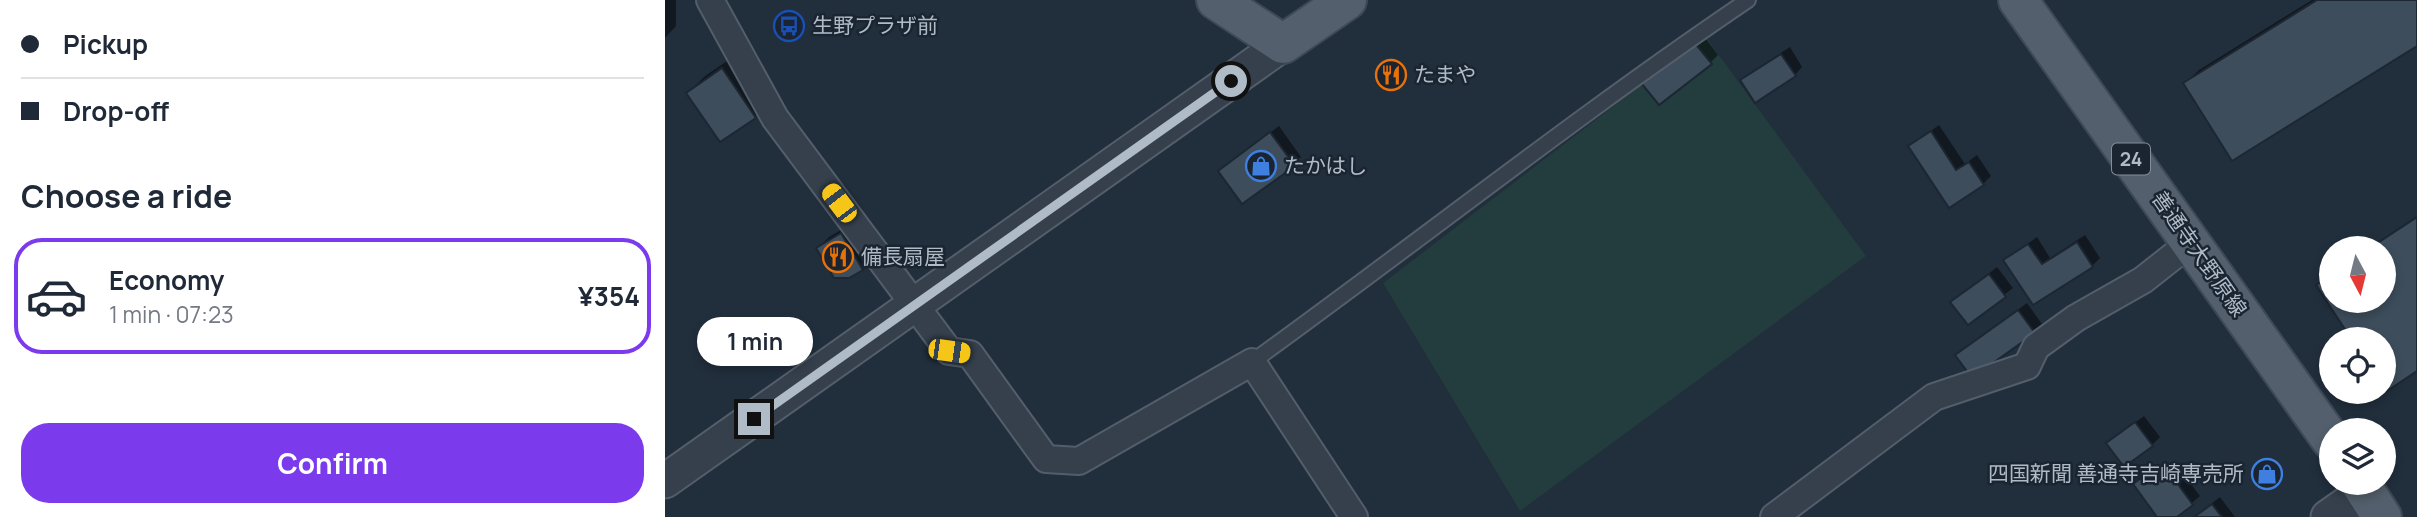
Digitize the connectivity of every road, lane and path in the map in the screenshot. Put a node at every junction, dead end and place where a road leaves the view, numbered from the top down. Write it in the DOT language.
graph roads {
  1 [pos="710,0"];
  2 [pos="1216,0"];
  3 [pos="1347,0"];
  4 [pos="1748,0"];
  5 [pos="2018,0"];
  6 [pos="1283,44"];
  7 [pos="2190,243"];
  8 [pos="915,305"];
  9 [pos="1252,362"];
  10 [pos="2319,423"];
  11 [pos="665,481"];
  12 [pos="2369,497"];
  13 [pos="1354,517"];
  14 [pos="1774,517"];
  15 [pos="2328,517"];
  1 -- 8 [label="street"];
  2 -- 6 [label="main road"];
  3 -- 6 [label="main road"];
  4 -- 9 [label="lane"];
  5 -- 7 [label="main road, 善通寺大野原線 / 24"];
  6 -- 8 [label="street"];
  7 -- 10 [label="main road, 善通寺大野原線 / 24"];
  7 -- 14 [label="street"];
  8 -- 9 [label="street"];
  8 -- 11 [label="street"];
  9 -- 13 [label="street"];
  12 -- 15 [label="street"];
}
